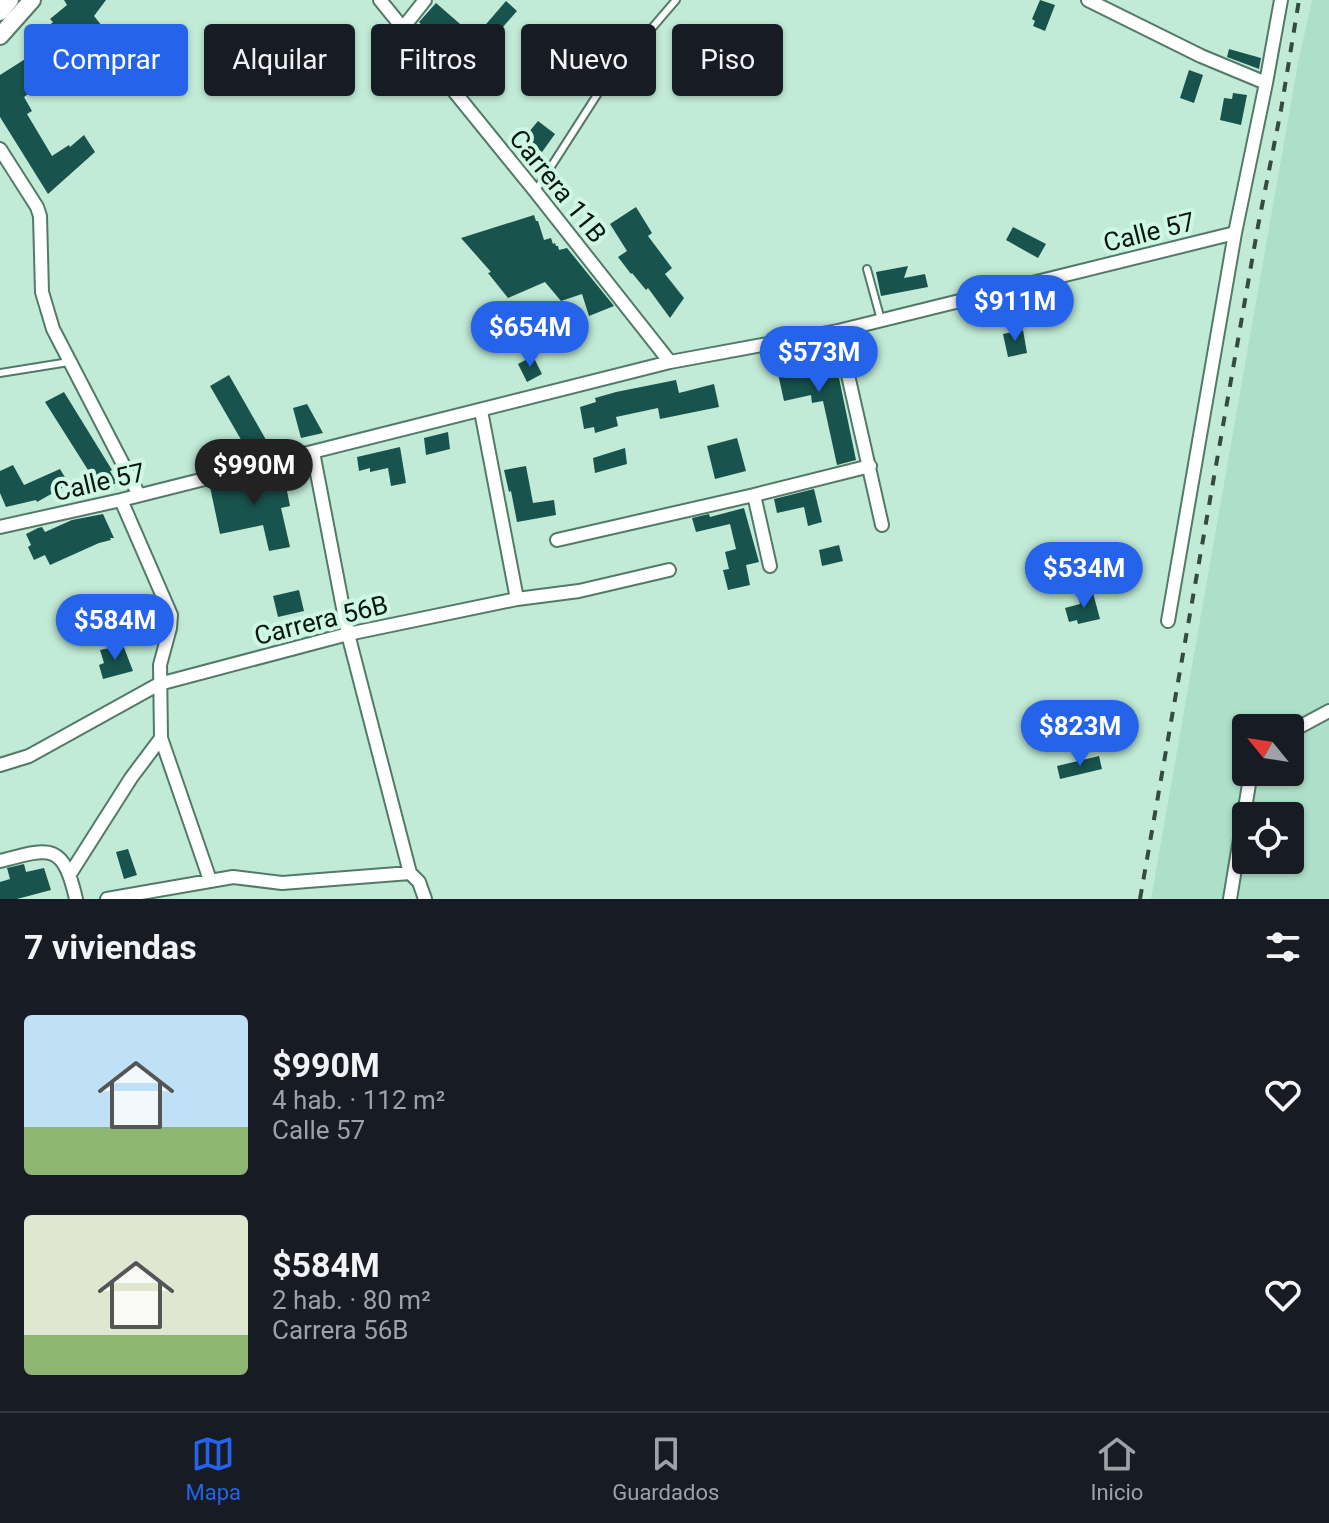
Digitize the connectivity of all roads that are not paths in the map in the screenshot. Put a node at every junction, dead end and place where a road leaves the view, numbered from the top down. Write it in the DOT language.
graph roads {
  1 [pos="10,0"];
  2 [pos="32,0"];
  3 [pos="380,0"];
  4 [pos="425,0"];
  5 [pos="676,0"];
  6 [pos="1088,0"];
  7 [pos="1281,0"];
  8 [pos="0,12"];
  9 [pos="398,24"];
  10 [pos="406,24"];
  11 [pos="0,36"];
  12 [pos="1266,83"];
  13 [pos="457,96"];
  14 [pos="0,149"];
  15 [pos="535,191"];
  16 [pos="1235,233"];
  17 [pos="867,269"];
  18 [pos="881,321"];
  19 [pos="838,331"];
  20 [pos="69,362"];
  21 [pos="670,362"];
  22 [pos="0,373"];
  23 [pos="481,411"];
  24 [pos="313,452"];
  25 [pos="870,466"];
  26 [pos="139,495"];
  27 [pos="754,495"];
  28 [pos="121,500"];
  29 [pos="882,525"];
  30 [pos="0,527"];
  31 [pos="557,540"];
  32 [pos="770,566"];
  33 [pos="669,570"];
  34 [pos="517,599"];
  35 [pos="1168,621"];
  36 [pos="348,634"];
  37 [pos="159,684"];
  38 [pos="1329,711"];
  39 [pos="1304,724"];
  40 [pos="161,738"];
  41 [pos="0,765"];
  42 [pos="1249,786"];
  43 [pos="0,861"];
  44 [pos="410,873"];
  45 [pos="70,874"];
  46 [pos="210,880"];
  47 [pos="76,899"];
  48 [pos="107,899"];
  49 [pos="425,899"];
  50 [pos="1230,899"];
  1 -- 8 [label="main road"];
  2 -- 11 [label="main road"];
  3 -- 9 [label="street, Carrera 11B"];
  4 -- 10 [label="street"];
  5 -- 15 [label="lane"];
  6 -- 12 [label="street"];
  7 -- 12 [label="street"];
  12 -- 16 [label="street"];
  13 -- 15 [label="street, Carrera 11B"];
  14 -- 20 [label="street"];
  15 -- 21 [label="street, Carrera 11B"];
  16 -- 18 [label="street, Calle 57"];
  16 -- 35 [label="street"];
  17 -- 18 [label="lane"];
  18 -- 19 [label="street, Calle 57"];
  19 -- 21 [label="street, Calle 57"];
  19 -- 25 [label="street"];
  20 -- 22 [label="lane"];
  20 -- 26 [label="street"];
  21 -- 23 [label="street, Calle 57"];
  23 -- 24 [label="street, Calle 57"];
  23 -- 34 [label="street"];
  24 -- 26 [label="street, Calle 57"];
  24 -- 36 [label="street"];
  25 -- 27 [label="street"];
  25 -- 29 [label="street"];
  26 -- 28 [label="street, Calle 57"];
  27 -- 31 [label="street"];
  27 -- 32 [label="street"];
  28 -- 30 [label="street, Calle 57"];
  28 -- 37 [label="street"];
  33 -- 34 [label="street, Carrera 56B"];
  34 -- 36 [label="street, Carrera 56B"];
  36 -- 37 [label="street, Carrera 56B"];
  36 -- 44 [label="street"];
  37 -- 40 [label="street"];
  37 -- 41 [label="street, Carrera 56B"];
  38 -- 39 [label="street"];
  40 -- 45 [label="street"];
  40 -- 46 [label="street"];
  42 -- 50 [label="street"];
  43 -- 45 [label="street"];
  44 -- 46 [label="street"];
  44 -- 49 [label="street"];
  45 -- 47 [label="street"];
  46 -- 48 [label="street"];
}
